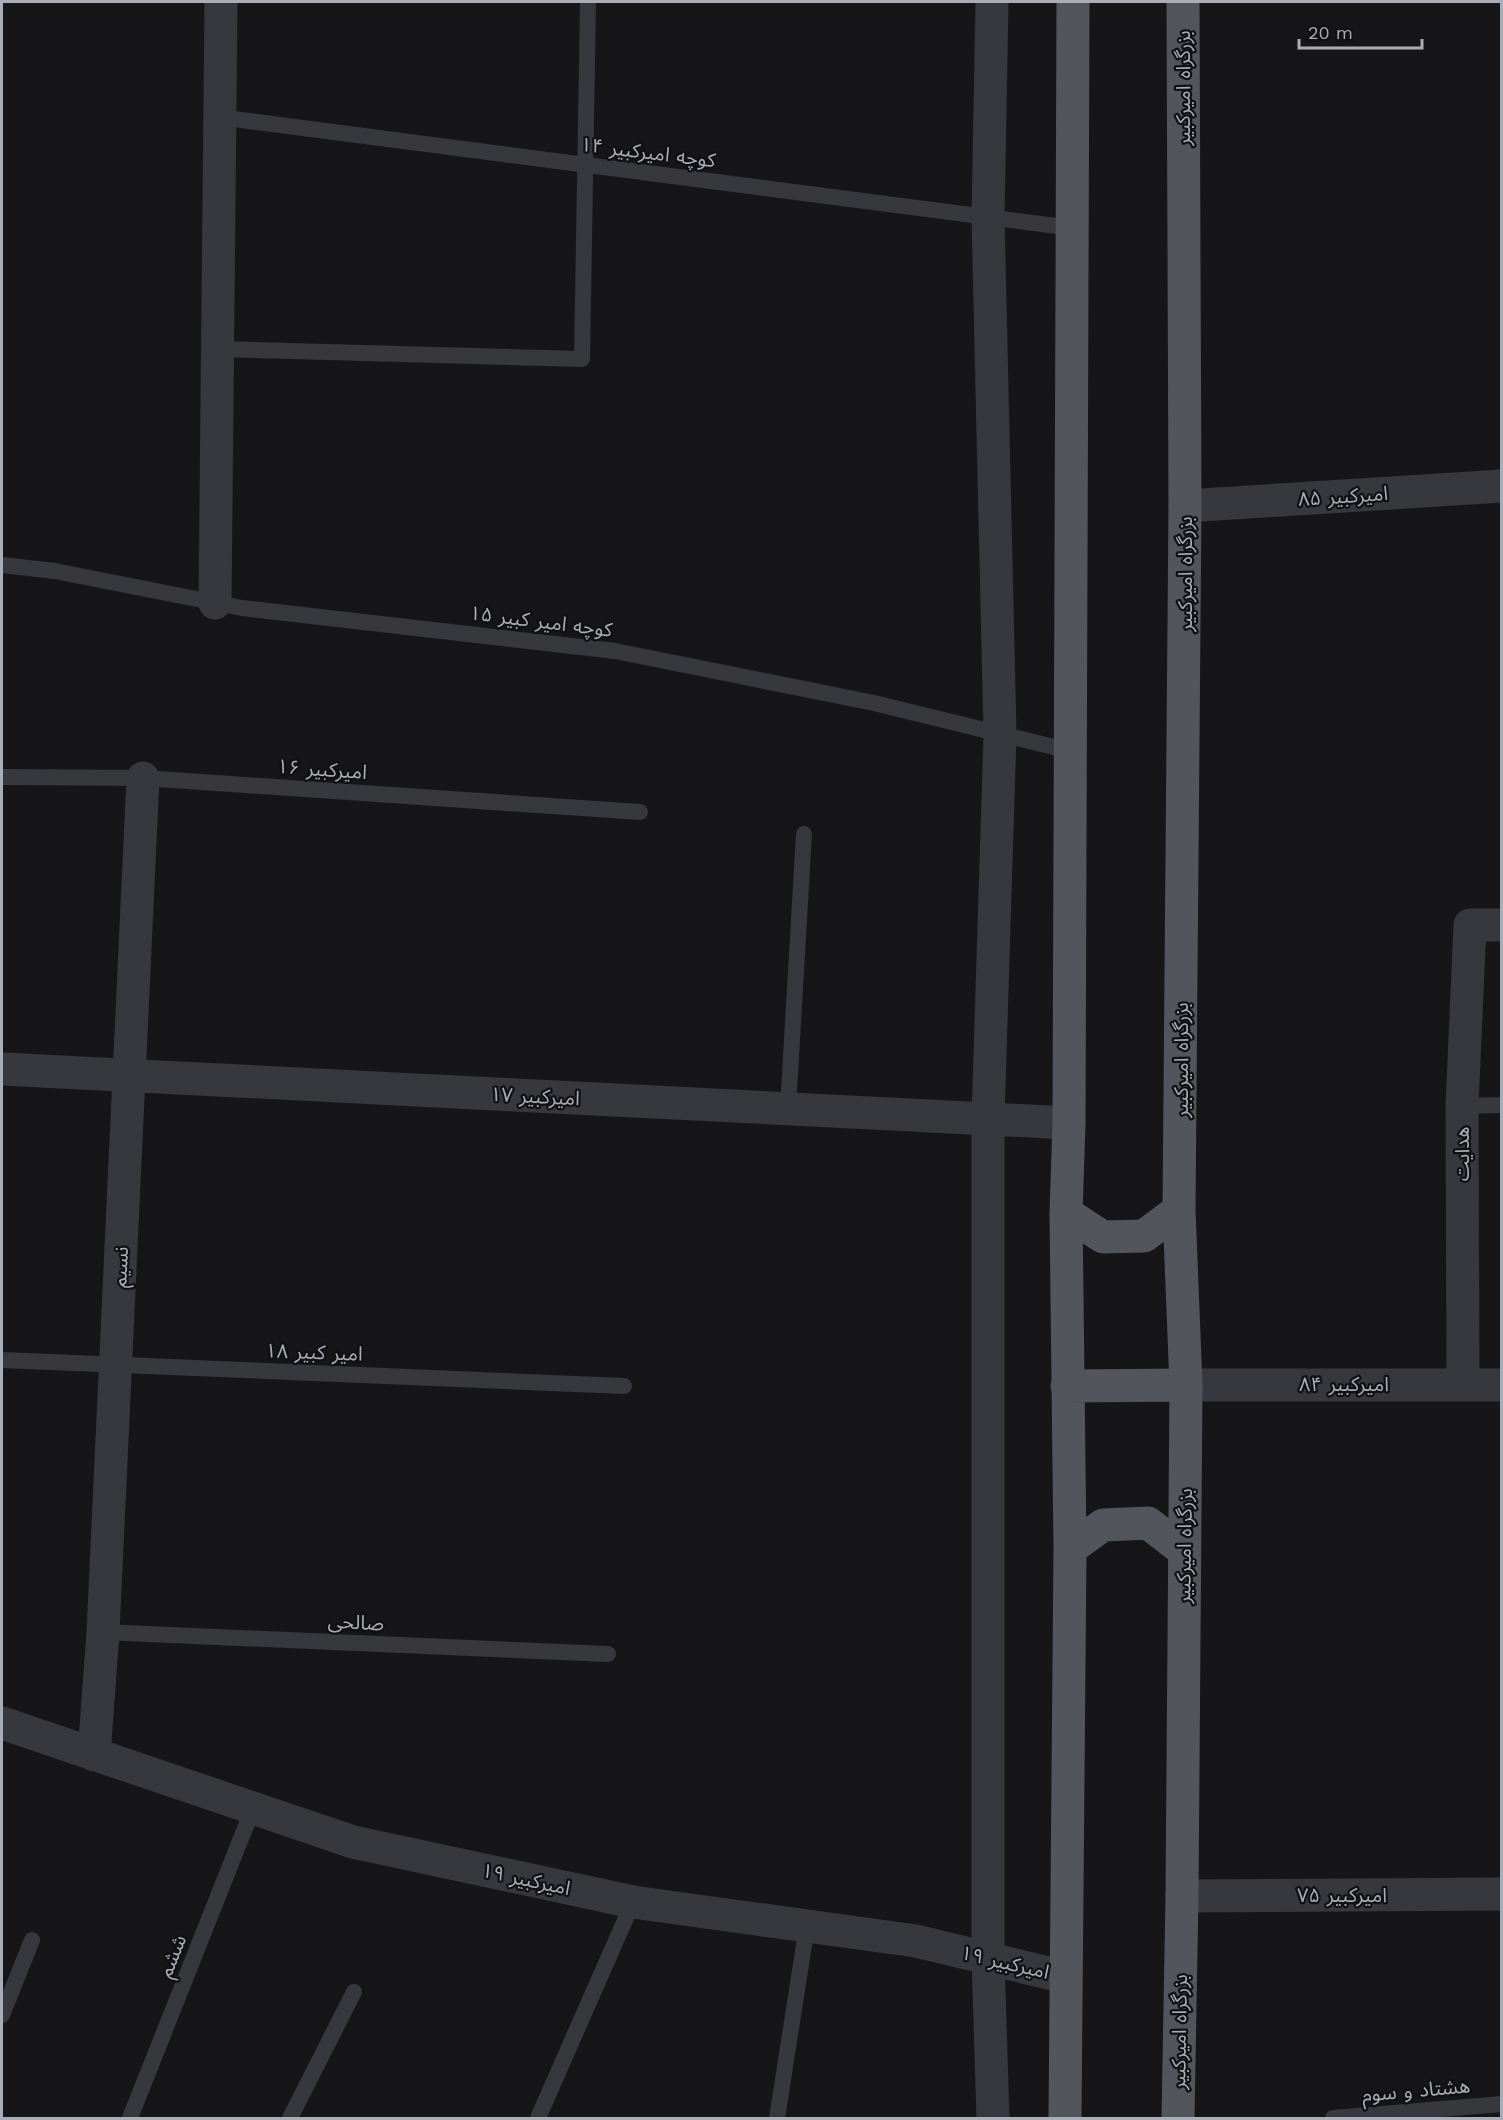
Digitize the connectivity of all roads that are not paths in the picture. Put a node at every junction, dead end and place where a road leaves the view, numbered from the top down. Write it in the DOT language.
graph roads {
  1 [pos="221,2"];
  2 [pos="588,2"];
  3 [pos="992,2"];
  4 [pos="1073,2"];
  5 [pos="1182,2"];
  6 [pos="218,117"];
  7 [pos="587,165"];
  8 [pos="987,217"];
  9 [pos="1072,228"];
  10 [pos="216,349"];
  11 [pos="1502,486"];
  12 [pos="1185,506"];
  13 [pos="2,565"];
  14 [pos="215,603"];
  15 [pos="1000,734"];
  16 [pos="1070,751"];
  17 [pos="2,777"];
  18 [pos="143,778"];
  19 [pos="640,812"];
  20 [pos="804,834"];
  21 [pos="1486,925"];
  22 [pos="2,1070"];
  23 [pos="129,1076"];
  24 [pos="1502,1105"];
  25 [pos="1462,1106"];
  26 [pos="788,1108"];
  27 [pos="988,1118"];
  28 [pos="1069,1123"];
  29 [pos="1179,1210"];
  30 [pos="1065,1213"];
  31 [pos="2,1360"];
  32 [pos="115,1364"];
  33 [pos="1463,1383"];
  34 [pos="1186,1384"];
  35 [pos="1502,1384"];
  36 [pos="624,1386"];
  37 [pos="1067,1386"];
  38 [pos="1070,1549"];
  39 [pos="1184,1550"];
  40 [pos="103,1632"];
  41 [pos="608,1654"];
  42 [pos="2,1723"];
  43 [pos="94,1755"];
  44 [pos="253,1808"];
  45 [pos="1502,1894"];
  46 [pos="1182,1896"];
  47 [pos="633,1902"];
  48 [pos="807,1926"];
  49 [pos="32,1940"];
  50 [pos="988,1958"];
  51 [pos="1065,1977"];
  52 [pos="354,1992"];
  53 [pos="2,2015"];
  54 [pos="1502,2104"];
  55 [pos="130,2118"];
  56 [pos="290,2118"];
  57 [pos="538,2118"];
  58 [pos="777,2118"];
  59 [pos="993,2118"];
  60 [pos="1065,2118"];
  61 [pos="1178,2118"];
  62 [pos="1333,2118"];
  1 -- 6 [label="street"];
  2 -- 7 [label="lane"];
  3 -- 8 [label="street"];
  4 -- 9 [label="main road"];
  5 -- 12 [label="main road, بزرگراه امیرکبیر"];
  6 -- 7 [label="lane, کوچه امیرکبیر ۱۴"];
  6 -- 10 [label="street"];
  7 -- 8 [label="lane, کوچه امیرکبیر ۱۴"];
  7 -- 10 [label="lane"];
  8 -- 9 [label="lane, کوچه امیرکبیر ۱۴"];
  8 -- 15 [label="street"];
  9 -- 16 [label="main road"];
  10 -- 14 [label="street"];
  11 -- 12 [label="street, امیرکبیر ۸۵"];
  12 -- 29 [label="main road, بزرگراه امیرکبیر"];
  13 -- 14 [label="lane, کوچه امیر کبیر ۱۵"];
  14 -- 15 [label="lane, کوچه امیر کبیر ۱۵"];
  15 -- 16 [label="lane, کوچه امیر کبیر ۱۵"];
  15 -- 27 [label="street"];
  16 -- 28 [label="main road"];
  17 -- 18 [label="lane, امیرکبیر ۱۶"];
  18 -- 19 [label="lane, امیرکبیر ۱۶"];
  18 -- 23 [label="street, نسیم"];
  20 -- 26 [label="lane"];
  21 -- 25 [label="street, هدایت"];
  22 -- 23 [label="street, امیرکبیر ۱۷"];
  23 -- 26 [label="street, امیرکبیر ۱۷"];
  23 -- 32 [label="street, نسیم"];
  24 -- 25 [label="lane"];
  25 -- 33 [label="street, هدایت"];
  26 -- 27 [label="street, امیرکبیر ۱۷"];
  27 -- 28 [label="street, امیرکبیر ۱۷"];
  27 -- 50 [label="street"];
  28 -- 30 [label="main road"];
  29 -- 30 [label="main road"];
  29 -- 34 [label="main road, بزرگراه امیرکبیر"];
  30 -- 37 [label="main road"];
  31 -- 32 [label="lane, امیر کبیر ۱۸"];
  32 -- 36 [label="lane, امیر کبیر ۱۸"];
  32 -- 40 [label="street, نسیم"];
  33 -- 34 [label="street, امیرکبیر ۸۴"];
  33 -- 35 [label="street, امیرکبیر ۸۴"];
  34 -- 37 [label="main road"];
  34 -- 39 [label="main road, بزرگراه امیرکبیر"];
  37 -- 38 [label="main road"];
  38 -- 39 [label="main road"];
  38 -- 51 [label="main road"];
  39 -- 46 [label="main road, بزرگراه امیرکبیر"];
  40 -- 41 [label="lane, صالحی"];
  40 -- 43 [label="street, نسیم"];
  42 -- 43 [label="street, امیرکبیر ۱۹"];
  43 -- 44 [label="street, امیرکبیر ۱۹"];
  44 -- 47 [label="street, امیرکبیر ۱۹"];
  44 -- 55 [label="lane, ششم"];
  45 -- 46 [label="street, امیرکبیر ۷۵"];
  46 -- 61 [label="main road, بزرگراه امیرکبیر"];
  47 -- 48 [label="street, امیرکبیر ۱۹"];
  47 -- 57 [label="lane"];
  48 -- 50 [label="street, امیرکبیر ۱۹"];
  48 -- 58 [label="lane"];
  49 -- 53 [label="lane"];
  50 -- 51 [label="street, امیرکبیر ۱۹"];
  50 -- 59 [label="street"];
  51 -- 60 [label="main road"];
  52 -- 56 [label="lane"];
  54 -- 62 [label="lane, هشتاد و سوم"];
}
